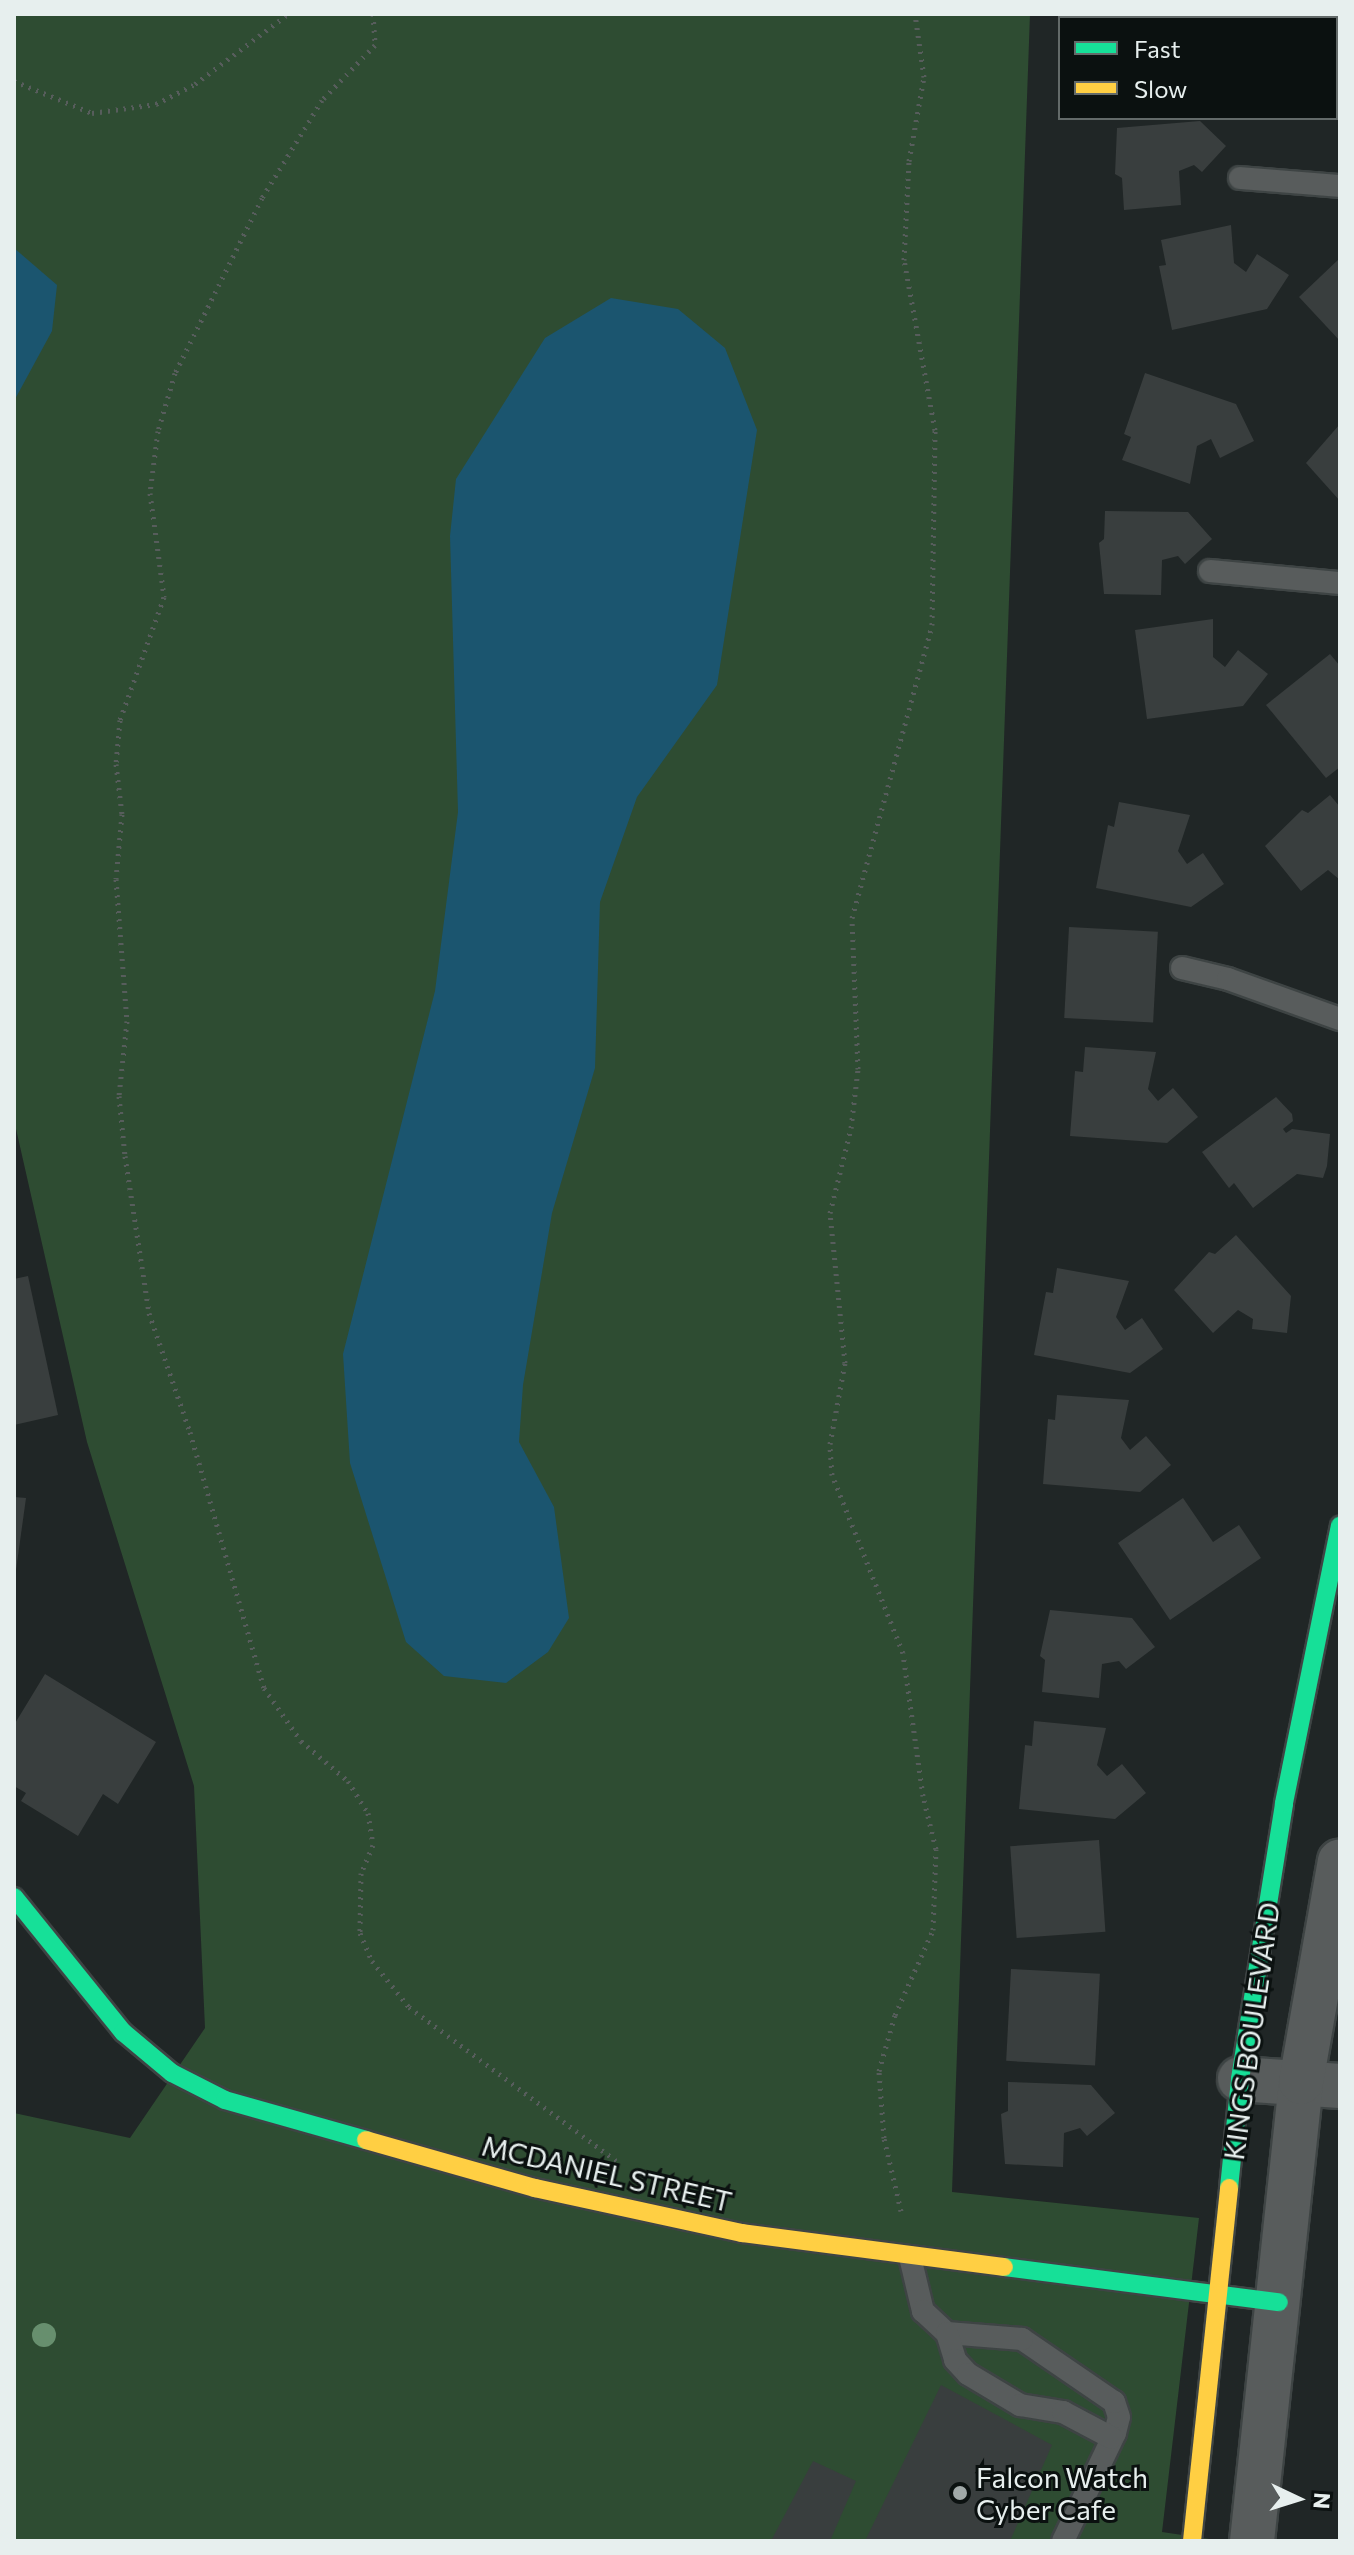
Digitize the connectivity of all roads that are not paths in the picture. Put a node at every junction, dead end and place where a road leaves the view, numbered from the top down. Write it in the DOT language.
graph roads {
  1 [pos="1240,178"];
  2 [pos="1340,186"];
  3 [pos="1210,571"];
  4 [pos="1340,583"];
  5 [pos="1182,968"];
  6 [pos="1340,1019"];
  7 [pos="1340,1526"];
  8 [pos="1340,1861"];
  9 [pos="14,1897"];
  10 [pos="1240,2079"];
  11 [pos="1321,2084"];
  12 [pos="910,2257"];
  13 [pos="1220,2295"];
  14 [pos="1279,2302"];
  15 [pos="947,2333"];
  16 [pos="1112,2438"];
  17 [pos="1063,2541"];
  18 [pos="1192,2541"];
  19 [pos="1252,2541"];
  1 -- 2 [label="lane"];
  3 -- 4 [label="lane"];
  5 -- 6 [label="lane"];
  7 -- 10 [label="street, KINGS BOULEVARD"];
  8 -- 11 [label="street, KINGS BOULEVARD"];
  9 -- 12 [label="street, MCDANIEL STREET"];
  10 -- 11 [label="street"];
  10 -- 13 [label="street, KINGS BOULEVARD"];
  11 -- 14 [label="street, KINGS BOULEVARD"];
  12 -- 13 [label="street, MCDANIEL STREET"];
  12 -- 15 [label="lane"];
  13 -- 14 [label="street, MCDANIEL STREET"];
  13 -- 18 [label="street, KINGS BOULEVARD"];
  14 -- 19 [label="street, KINGS BOULEVARD"];
  15 -- 16 [label="lane"];
  15 -- 16 [label="lane"];
  16 -- 17 [label="lane"];
}
